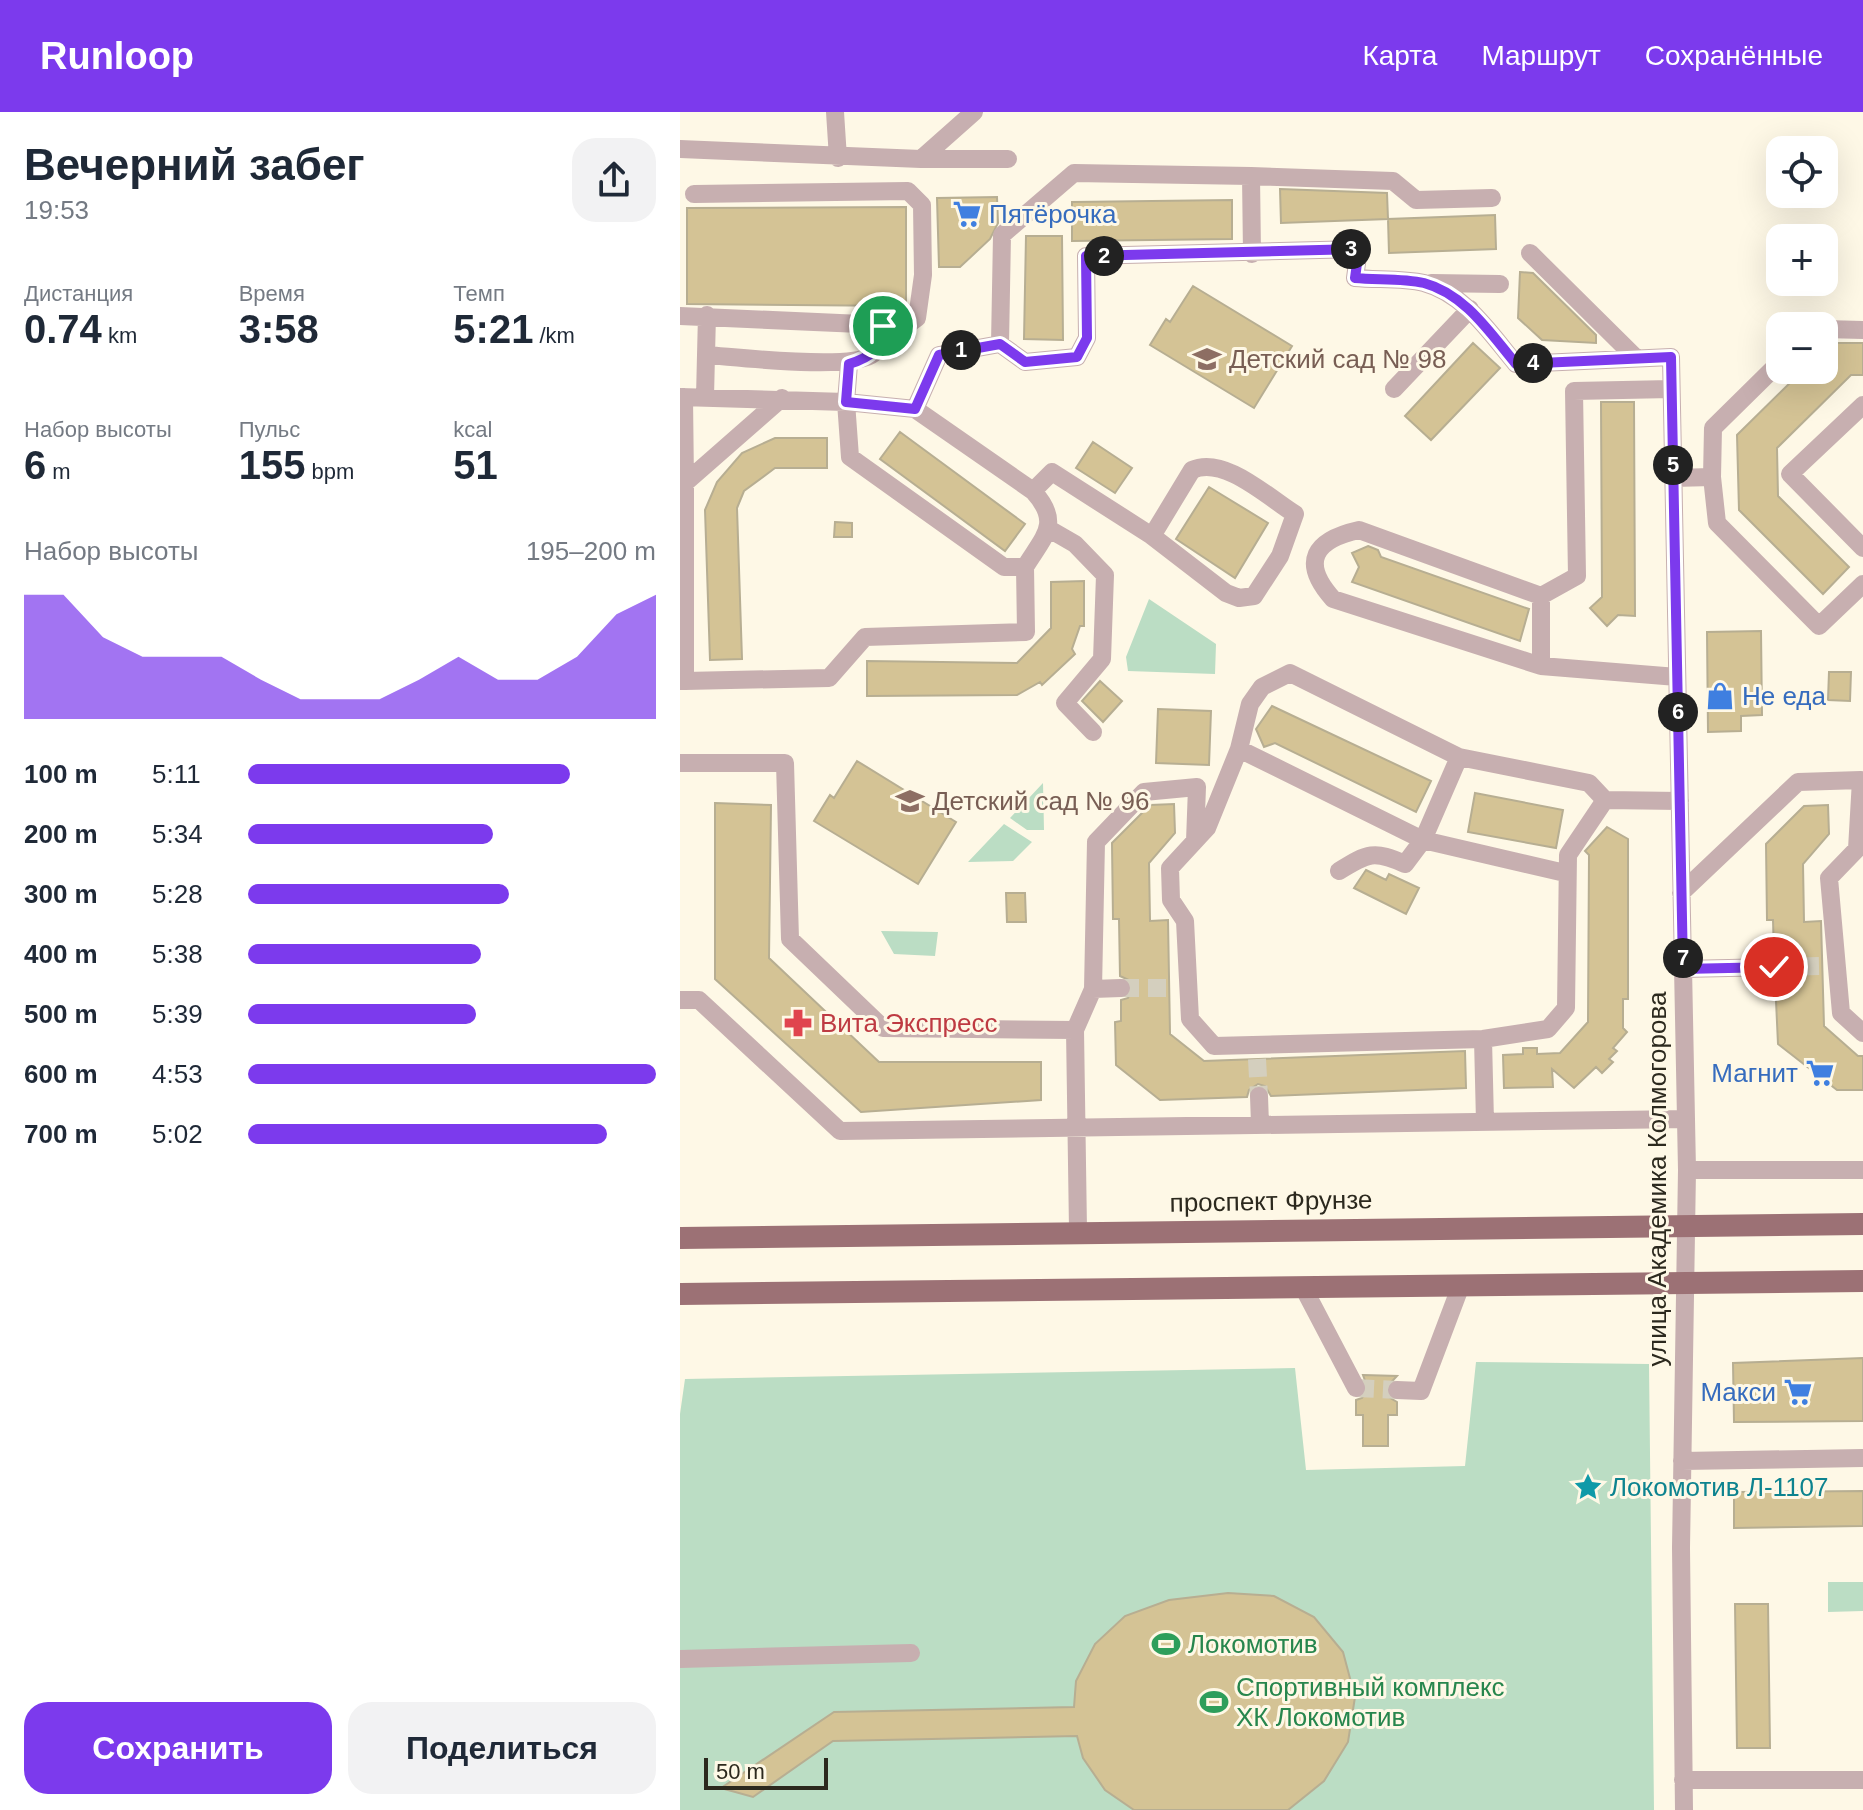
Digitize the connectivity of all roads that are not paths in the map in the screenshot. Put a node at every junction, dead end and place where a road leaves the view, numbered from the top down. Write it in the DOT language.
graph roads {
  1 [pos="835,112"];
  2 [pos="974,112"];
  3 [pos="680,149"];
  4 [pos="838,158"];
  5 [pos="921,159"];
  6 [pos="1008,159"];
  7 [pos="1251,176"];
  8 [pos="694,194"];
  9 [pos="1492,198"];
  10 [pos="1530,253"];
  11 [pos="1252,254"];
  12 [pos="1424,283"];
  13 [pos="1500,284"];
  14 [pos="1470,309"];
  15 [pos="707,315"];
  16 [pos="680,316"];
  17 [pos="883,326"];
  18 [pos="1838,329"];
  19 [pos="1863,330"];
  20 [pos="1000,344"];
  21 [pos="706,355"];
  22 [pos="1636,358"];
  23 [pos="849,364"];
  24 [pos="1766,376"];
  25 [pos="1394,389"];
  26 [pos="1671,389"];
  27 [pos="682,397"];
  28 [pos="705,397"];
  29 [pos="782,398"];
  30 [pos="846,402"];
  31 [pos="1863,405"];
  32 [pos="915,409"];
  33 [pos="1712,477"];
  34 [pos="1673,478"];
  35 [pos="685,483"];
  36 [pos="1033,491"];
  37 [pos="1049,529"];
  38 [pos="1152,536"];
  39 [pos="1863,548"];
  40 [pos="1025,567"];
  41 [pos="1863,584"];
  42 [pos="1541,596"];
  43 [pos="1541,666"];
  44 [pos="1677,677"];
  45 [pos="682,681"];
  46 [pos="1093,732"];
  47 [pos="1239,749"];
  48 [pos="1459,757"];
  49 [pos="680,763"];
  50 [pos="1862,781"];
  51 [pos="1605,800"];
  52 [pos="1680,801"];
  53 [pos="1423,840"];
  54 [pos="1195,841"];
  55 [pos="1339,871"];
  56 [pos="1565,873"];
  57 [pos="1681,893"];
  58 [pos="1774,967"];
  59 [pos="1683,969"];
  60 [pos="1121,988"];
  61 [pos="1169,988"];
  62 [pos="1189,988"];
  63 [pos="1093,989"];
  64 [pos="680,1000"];
  65 [pos="1075,1030"];
  66 [pos="1863,1033"];
  67 [pos="1483,1039"];
  68 [pos="1259,1096"];
  69 [pos="1686,1119"];
  70 [pos="1485,1122"];
  71 [pos="1260,1124"];
  72 [pos="1076,1127"];
  73 [pos="1687,1170"];
  74 [pos="1863,1170"];
  75 [pos="1863,1224"];
  76 [pos="1685,1225"];
  77 [pos="1078,1230"];
  78 [pos="680,1238"];
  79 [pos="1863,1281"];
  80 [pos="1683,1283"];
  81 [pos="1461,1285"];
  82 [pos="1303,1287"];
  83 [pos="680,1294"];
  84 [pos="1356,1388"];
  85 [pos="1397,1390"];
  86 [pos="1863,1458"];
  87 [pos="1682,1461"];
  88 [pos="911,1653"];
  89 [pos="680,1659"];
  90 [pos="1683,1780"];
  91 [pos="1863,1780"];
  92 [pos="1684,1810"];
  1 -- 4 [label="street"];
  2 -- 5 [label="street"];
  3 -- 4 [label="street"];
  4 -- 5 [label="street"];
  5 -- 6 [label="street"];
  7 -- 9 [label="street"];
  7 -- 11 [label="street"];
  7 -- 20 [label="street"];
  8 -- 17 [label="street"];
  10 -- 22 [label="street"];
  11 -- 12 [label="street"];
  11 -- 20 [label="street"];
  12 -- 13 [label="street"];
  12 -- 14 [label="street"];
  14 -- 22 [label="street"];
  14 -- 25 [label="street"];
  15 -- 16 [label="street"];
  15 -- 17 [label="street"];
  15 -- 21 [label="street"];
  17 -- 23 [label="street"];
  18 -- 19 [label="street"];
  20 -- 32 [label="street"];
  21 -- 23 [label="street"];
  21 -- 28 [label="street"];
  22 -- 26 [label="street, улица Академика Колмогорова"];
  23 -- 30 [label="street"];
  24 -- 33 [label="street"];
  26 -- 34 [label="street, улица Академика Колмогорова"];
  26 -- 42 [label="street"];
  27 -- 28 [label="street"];
  27 -- 35 [label="street"];
  28 -- 29 [label="street"];
  29 -- 30 [label="street"];
  29 -- 35 [label="street"];
  30 -- 32 [label="street"];
  30 -- 40 [label="street"];
  31 -- 39 [label="street"];
  32 -- 36 [label="street"];
  33 -- 34 [label="street"];
  33 -- 41 [label="street"];
  34 -- 44 [label="street, улица Академика Колмогорова"];
  35 -- 45 [label="street"];
  36 -- 37 [label="street"];
  36 -- 38 [label="street"];
  37 -- 40 [label="street"];
  37 -- 46 [label="street"];
  38 -- 38 [label="street"];
  40 -- 45 [label="street"];
  42 -- 43 [label="street"];
  42 -- 43 [label="street"];
  43 -- 44 [label="street"];
  44 -- 52 [label="street, улица Академика Колмогорова"];
  47 -- 48 [label="street"];
  47 -- 53 [label="street"];
  47 -- 54 [label="street"];
  48 -- 51 [label="street"];
  48 -- 53 [label="street"];
  49 -- 65 [label="street"];
  50 -- 57 [label="street"];
  50 -- 66 [label="street"];
  51 -- 52 [label="street"];
  51 -- 56 [label="street"];
  52 -- 57 [label="street, улица Академика Колмогорова"];
  53 -- 55 [label="street"];
  53 -- 56 [label="street"];
  54 -- 62 [label="street"];
  54 -- 63 [label="street"];
  56 -- 67 [label="street"];
  57 -- 59 [label="street, улица Академика Колмогорова"];
  58 -- 59 [label="street"];
  59 -- 69 [label="street, улица Академика Колмогорова"];
  60 -- 63 [label="street"];
  61 -- 62 [label="street"];
  62 -- 67 [label="street"];
  63 -- 65 [label="street"];
  64 -- 72 [label="street"];
  65 -- 72 [label="street"];
  67 -- 70 [label="street"];
  68 -- 71 [label="street"];
  69 -- 70 [label="street"];
  69 -- 73 [label="street, улица Академика Колмогорова"];
  70 -- 71 [label="street"];
  71 -- 72 [label="street"];
  72 -- 77 [label="street"];
  73 -- 74 [label="street"];
  73 -- 76 [label="street, улица Академика Колмогорова"];
  75 -- 76 [label="main road, проспект Фрунзе"];
  76 -- 77 [label="main road, проспект Фрунзе"];
  76 -- 80 [label="street, улица Академика Колмогорова"];
  77 -- 78 [label="main road, проспект Фрунзе"];
  79 -- 80 [label="main road"];
  80 -- 81 [label="main road"];
  80 -- 87 [label="street, улица Академика Колмогорова"];
  81 -- 82 [label="main road"];
  81 -- 85 [label="street"];
  82 -- 83 [label="main road"];
  82 -- 84 [label="street"];
  86 -- 87 [label="street"];
  87 -- 90 [label="street, улица Академика Колмогорова"];
  88 -- 89 [label="street"];
  90 -- 91 [label="street"];
  90 -- 92 [label="street, улица Академика Колмогорова"];
}
